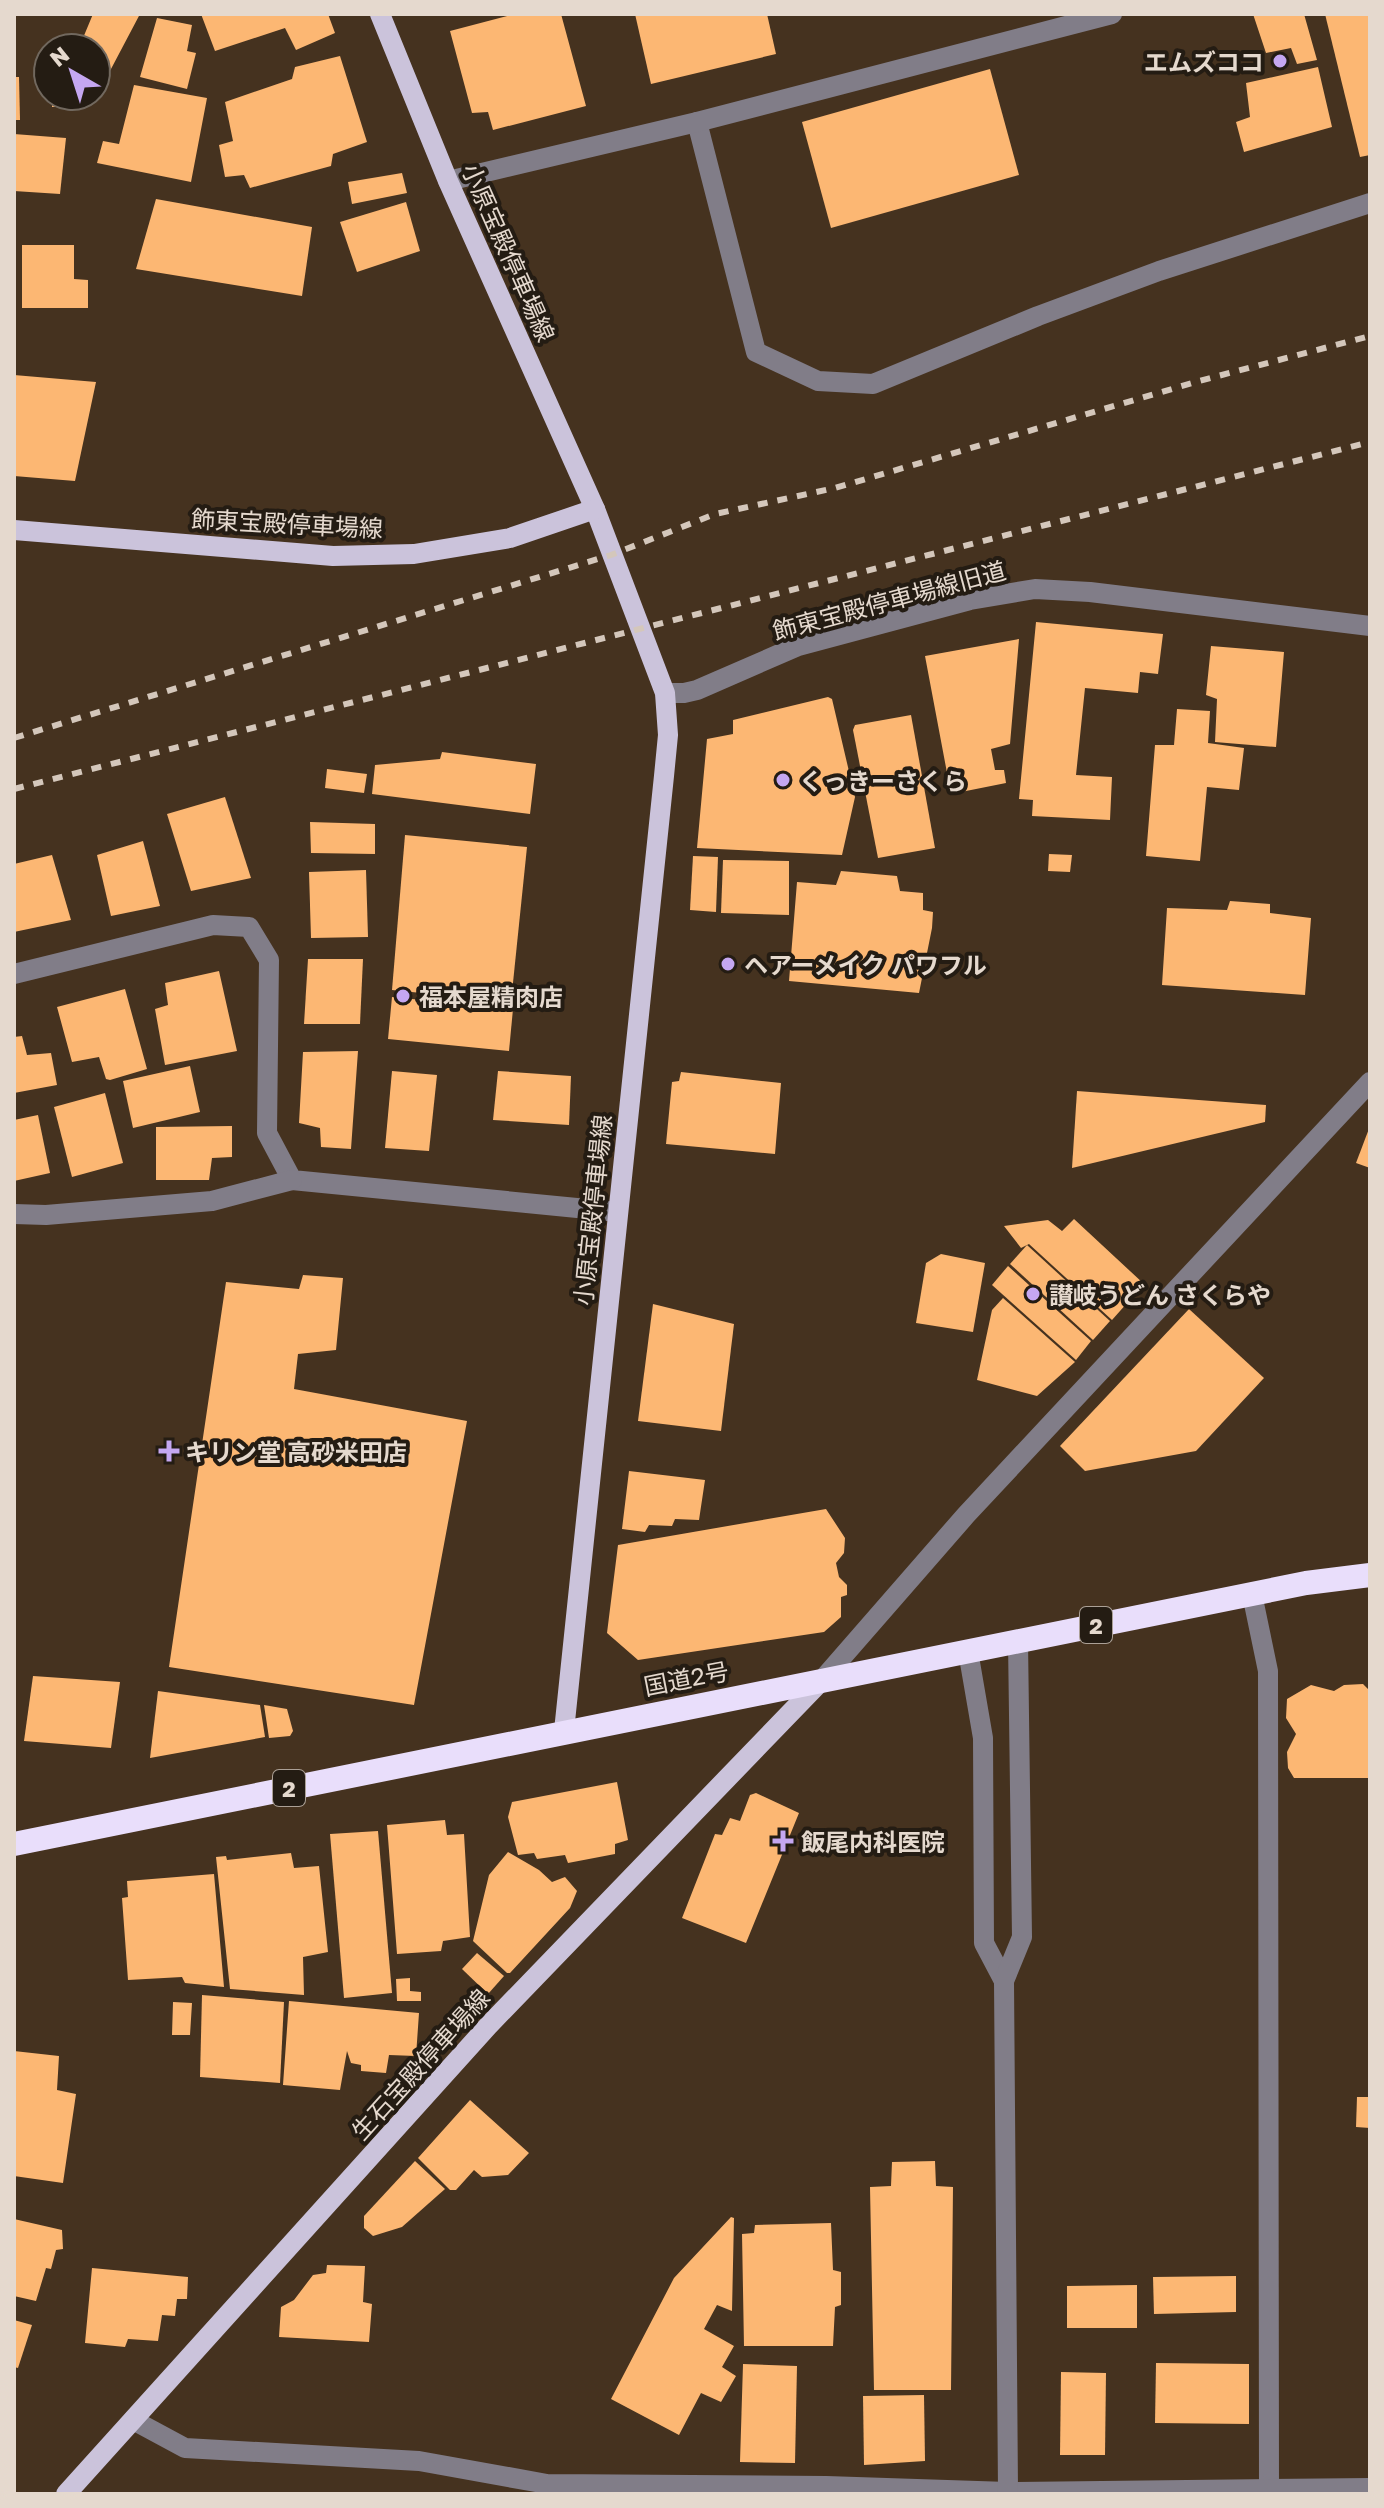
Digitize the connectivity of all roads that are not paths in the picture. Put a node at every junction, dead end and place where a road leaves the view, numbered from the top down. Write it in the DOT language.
graph roads {
  1 [pos="380,14"];
  2 [pos="1112,14"];
  3 [pos="697,122"];
  4 [pos="448,181"];
  5 [pos="1370,203"];
  6 [pos="595,509"];
  7 [pos="14,530"];
  8 [pos="1370,626"];
  9 [pos="665,693"];
  10 [pos="14,974"];
  11 [pos="1370,1082"];
  12 [pos="292,1180"];
  13 [pos="618,1212"];
  14 [pos="14,1214"];
  15 [pos="1370,1575"];
  16 [pos="1252,1594"];
  17 [pos="1018,1641"];
  18 [pos="968,1651"];
  19 [pos="823,1679"];
  20 [pos="564,1731"];
  21 [pos="14,1844"];
  22 [pos="1004,1981"];
  23 [pos="133,2420"];
  24 [pos="1370,2488"];
  25 [pos="614,2489"];
  26 [pos="826,2490"];
  27 [pos="1269,2492"];
  28 [pos="999,2493"];
  29 [pos="66,2494"];
  1 -- 4 [label="main road, 小原宝殿停車場線"];
  2 -- 3 [label="street"];
  3 -- 4 [label="street"];
  3 -- 5 [label="street"];
  4 -- 6 [label="main road, 小原宝殿停車場線"];
  6 -- 7 [label="main road, 飾東宝殿停車場線"];
  6 -- 9 [label="main road"];
  8 -- 9 [label="street, 飾東宝殿停車場線旧道"];
  9 -- 13 [label="main road, 小原宝殿停車場線"];
  10 -- 12 [label="street"];
  11 -- 19 [label="street"];
  12 -- 13 [label="street"];
  12 -- 14 [label="street"];
  13 -- 20 [label="main road, 小原宝殿停車場線"];
  15 -- 16 [label="highway, 国道2号 / 2"];
  16 -- 17 [label="highway, 国道2号 / 2"];
  16 -- 27 [label="street"];
  17 -- 18 [label="highway, 国道2号 / 2"];
  17 -- 22 [label="street"];
  18 -- 19 [label="highway, 国道2号 / 2"];
  18 -- 22 [label="street"];
  19 -- 20 [label="highway, 国道2号 / 2"];
  19 -- 23 [label="main road, 生石宝殿停車場線"];
  20 -- 21 [label="highway, 国道2号 / 2"];
  22 -- 28 [label="street"];
  23 -- 25 [label="street"];
  23 -- 29 [label="main road, 生石宝殿停車場線"];
  24 -- 27 [label="street"];
  25 -- 26 [label="street"];
  26 -- 28 [label="street"];
  27 -- 28 [label="street"];
}
